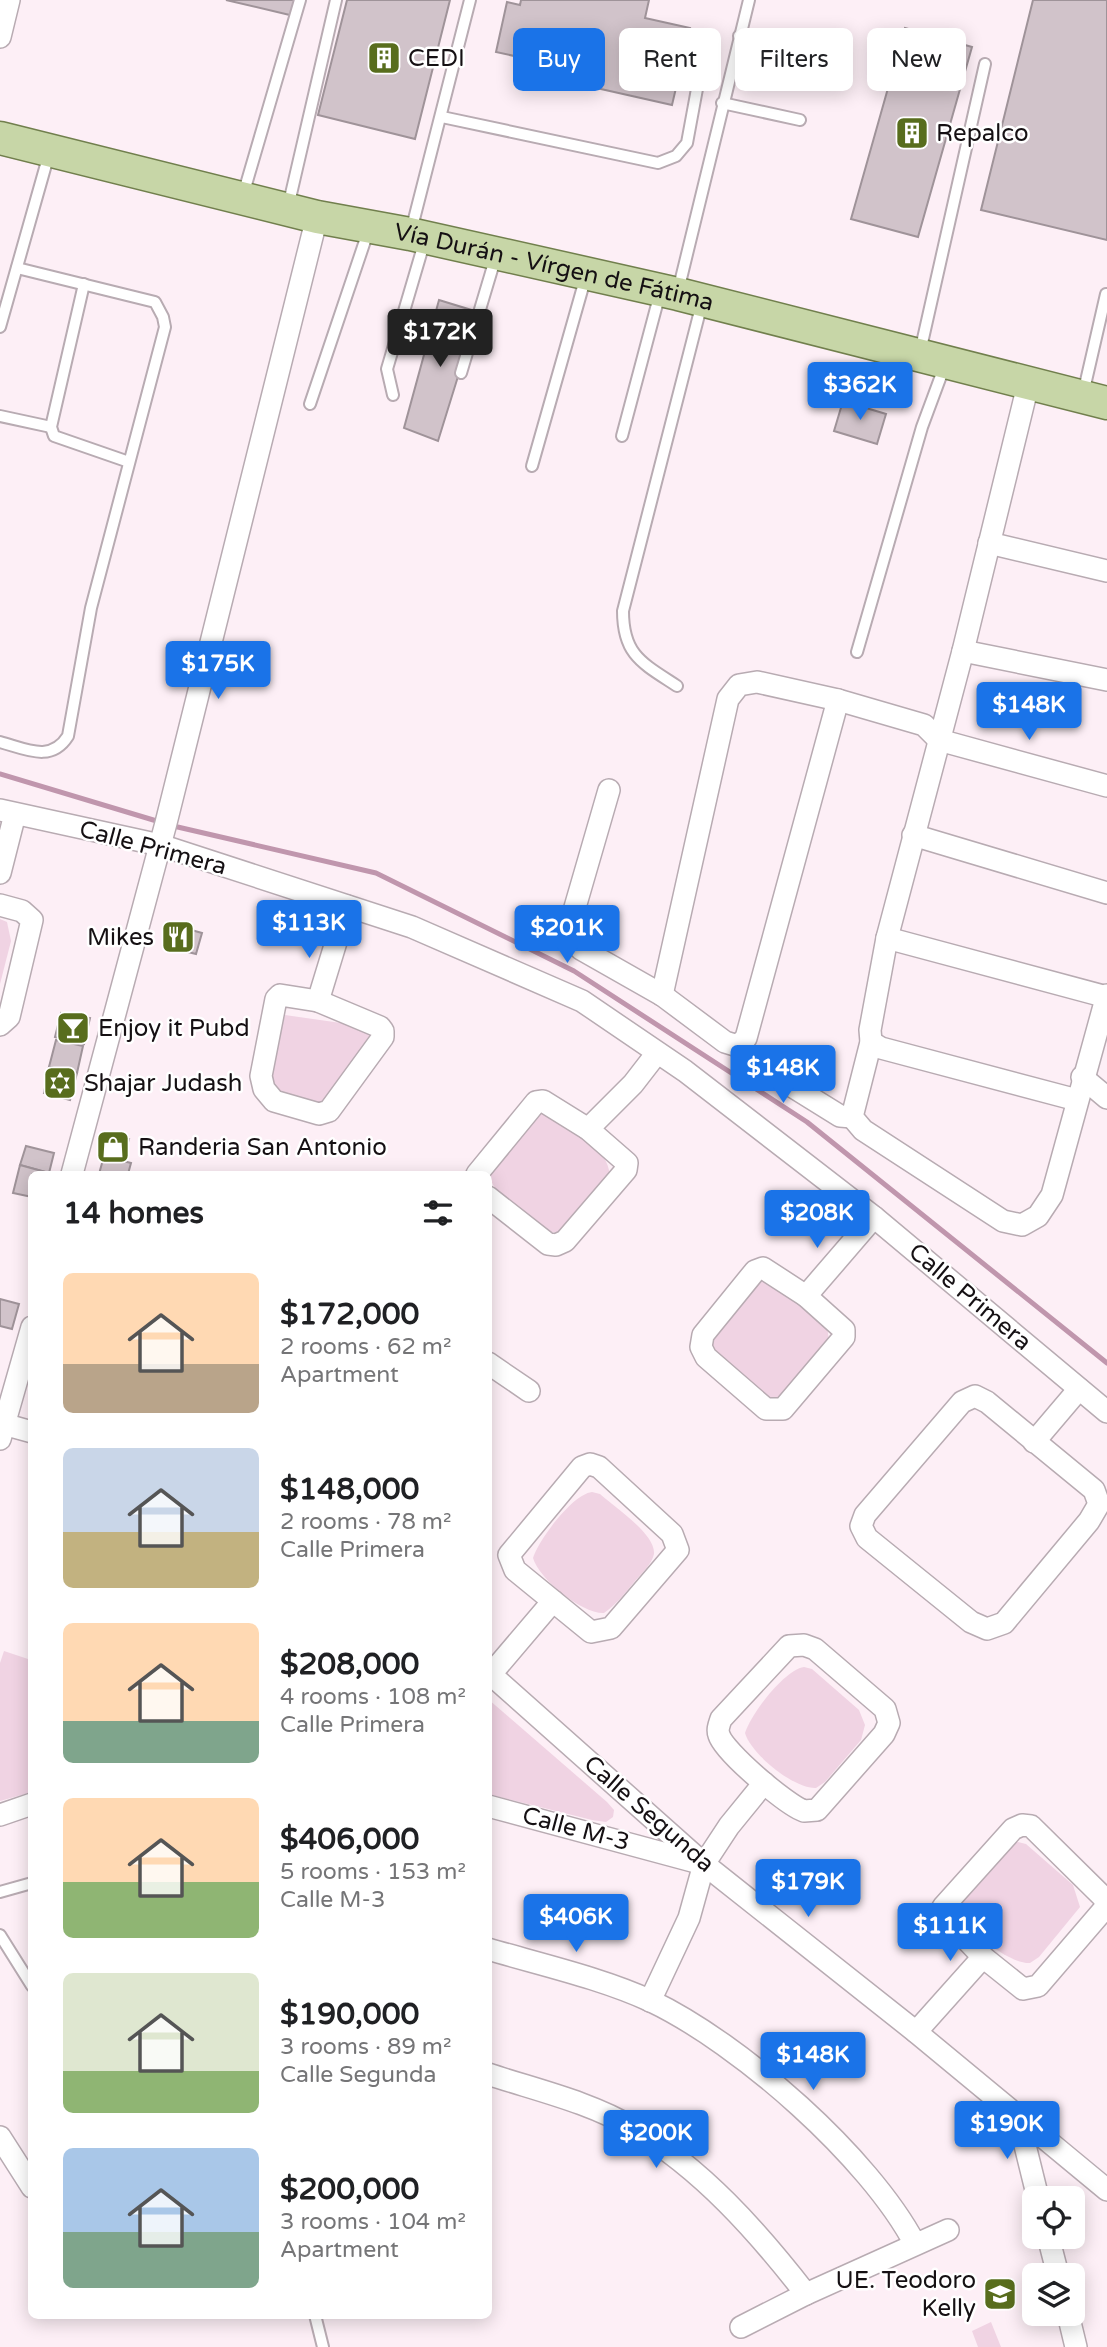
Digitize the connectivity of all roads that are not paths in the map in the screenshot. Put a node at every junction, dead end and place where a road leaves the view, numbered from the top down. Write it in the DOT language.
graph roads {
  1 [pos="9,0"];
  2 [pos="300,0"];
  3 [pos="336,0"];
  4 [pos="470,0"];
  5 [pos="749,0"];
  6 [pos="741,28"];
  7 [pos="0,37"];
  8 [pos="735,52"];
  9 [pos="985,64"];
  10 [pos="697,91"];
  11 [pos="722,103"];
  12 [pos="442,117"];
  13 [pos="800,120"];
  14 [pos="0,138"];
  15 [pos="50,150"];
  16 [pos="242,198"];
  17 [pos="302,213"];
  18 [pos="370,227"];
  19 [pos="418,236"];
  20 [pos="497,253"];
  21 [pos="18,268"];
  22 [pos="586,274"];
  23 [pos="84,284"];
  24 [pos="1107,294"];
  25 [pos="680,295"];
  26 [pos="0,327"];
  27 [pos="932,358"];
  28 [pos="461,373"];
  29 [pos="1028,385"];
  30 [pos="393,395"];
  31 [pos="1095,400"];
  32 [pos="310,404"];
  33 [pos="0,416"];
  34 [pos="51,427"];
  35 [pos="622,436"];
  36 [pos="129,462"];
  37 [pos="532,466"];
  38 [pos="989,543"];
  39 [pos="1107,571"];
  40 [pos="963,651"];
  41 [pos="857,652"];
  42 [pos="1107,680"];
  43 [pos="677,686"];
  44 [pos="838,700"];
  45 [pos="939,740"];
  46 [pos="0,742"];
  47 [pos="1107,786"];
  48 [pos="609,790"];
  49 [pos="8,812"];
  50 [pos="914,835"];
  51 [pos="160,845"];
  52 [pos="0,873"];
  53 [pos="1107,893"];
  54 [pos="0,905"];
  55 [pos="347,906"];
  56 [pos="887,938"];
  57 [pos="662,995"];
  58 [pos="1107,997"];
  59 [pos="318,1001"];
  60 [pos="0,1025"];
  61 [pos="871,1042"];
  62 [pos="738,1046"];
  63 [pos="657,1052"];
  64 [pos="1083,1077"];
  65 [pos="1107,1097"];
  66 [pos="1077,1100"];
  67 [pos="852,1118"];
  68 [pos="588,1129"];
  69 [pos="73,1171"];
  70 [pos="480,1171"];
  71 [pos="492,1200"];
  72 [pos="874,1217"];
  73 [pos="806,1296"];
  74 [pos="28,1341"];
  75 [pos="492,1366"];
  76 [pos="1079,1389"];
  77 [pos="529,1391"];
  78 [pos="1107,1412"];
  79 [pos="2,1429"];
  80 [pos="28,1432"];
  81 [pos="1034,1442"];
  82 [pos="553,1601"];
  83 [pos="492,1670"];
  84 [pos="492,1676"];
  85 [pos="764,1783"];
  86 [pos="28,1805"];
  87 [pos="492,1807"];
  88 [pos="0,1815"];
  89 [pos="704,1864"];
  90 [pos="28,1883"];
  91 [pos="0,1892"];
  92 [pos="0,1934"];
  93 [pos="492,1950"];
  94 [pos="983,1957"];
  95 [pos="28,1980"];
  96 [pos="650,2001"];
  97 [pos="916,2032"];
  98 [pos="492,2075"];
  99 [pos="1017,2113"];
  100 [pos="0,2137"];
  101 [pos="8,2168"];
  102 [pos="28,2184"];
  103 [pos="1035,2186"];
  104 [pos="1107,2190"];
  105 [pos="948,2230"];
  106 [pos="915,2245"];
  107 [pos="806,2294"];
  108 [pos="316,2319"];
  109 [pos="1071,2326"];
  110 [pos="741,2327"];
  111 [pos="323,2347"];
  112 [pos="1076,2347"];
  1 -- 7 [label="street"];
  2 -- 16 [label="lane"];
  3 -- 17 [label="lane"];
  4 -- 12 [label="lane"];
  5 -- 6 [label="lane"];
  8 -- 11 [label="lane"];
  9 -- 27 [label="lane"];
  10 -- 12 [label="lane"];
  11 -- 13 [label="lane"];
  11 -- 25 [label="lane"];
  12 -- 19 [label="lane"];
  14 -- 15 [label="main road, Vía Durán - Vírgen de Fátima"];
  15 -- 16 [label="main road, Vía Durán - Vírgen de Fátima"];
  15 -- 21 [label="lane"];
  16 -- 17 [label="main road, Vía Durán - Vírgen de Fátima"];
  17 -- 18 [label="main road, Vía Durán - Vírgen de Fátima"];
  17 -- 51 [label="street"];
  18 -- 19 [label="main road, Vía Durán - Vírgen de Fátima"];
  18 -- 32 [label="lane"];
  19 -- 20 [label="main road, Vía Durán - Vírgen de Fátima"];
  19 -- 30 [label="lane"];
  20 -- 22 [label="main road, Vía Durán - Vírgen de Fátima"];
  20 -- 28 [label="lane"];
  21 -- 23 [label="lane"];
  21 -- 26 [label="lane"];
  22 -- 25 [label="main road, Vía Durán - Vírgen de Fátima"];
  22 -- 37 [label="lane"];
  23 -- 34 [label="lane"];
  23 -- 36 [label="lane"];
  24 -- 31 [label="lane"];
  25 -- 27 [label="main road, Vía Durán - Vírgen de Fátima"];
  25 -- 35 [label="lane"];
  25 -- 43 [label="lane"];
  27 -- 29 [label="main road, Vía Durán - Vírgen de Fátima"];
  27 -- 41 [label="lane"];
  29 -- 31 [label="main road, Vía Durán - Vírgen de Fátima"];
  29 -- 38 [label="street"];
  33 -- 34 [label="lane"];
  34 -- 36 [label="lane"];
  36 -- 46 [label="lane"];
  38 -- 39 [label="street"];
  38 -- 40 [label="street"];
  40 -- 42 [label="street"];
  40 -- 45 [label="street"];
  44 -- 45 [label="street"];
  44 -- 57 [label="street"];
  44 -- 62 [label="street"];
  45 -- 47 [label="street"];
  45 -- 50 [label="street"];
  48 -- 57 [label="street"];
  49 -- 51 [label="street, Calle Primera"];
  49 -- 52 [label="street"];
  50 -- 53 [label="street"];
  50 -- 56 [label="street"];
  51 -- 55 [label="street, Calle Primera"];
  51 -- 69 [label="street"];
  54 -- 60 [label="street"];
  55 -- 59 [label="street"];
  55 -- 63 [label="street, Calle Primera"];
  56 -- 58 [label="street"];
  56 -- 61 [label="street"];
  57 -- 62 [label="street"];
  58 -- 64 [label="street"];
  59 -- 59 [label="street"];
  61 -- 66 [label="street"];
  61 -- 67 [label="street"];
  62 -- 67 [label="street"];
  63 -- 68 [label="street"];
  63 -- 72 [label="street, Calle Primera"];
  64 -- 65 [label="street"];
  64 -- 66 [label="street"];
  66 -- 67 [label="street"];
  68 -- 70 [label="street"];
  68 -- 71 [label="street"];
  72 -- 73 [label="street"];
  72 -- 76 [label="street, Calle Primera"];
  73 -- 73 [label="street"];
  74 -- 79 [label="street"];
  75 -- 77 [label="street"];
  76 -- 78 [label="street, Calle Primera"];
  76 -- 81 [label="street"];
  79 -- 80 [label="street"];
  81 -- 81 [label="street"];
  82 -- 82 [label="street"];
  82 -- 83 [label="street"];
  84 -- 89 [label="street, Calle Segunda"];
  85 -- 85 [label="street"];
  85 -- 89 [label="street"];
  86 -- 88 [label="street"];
  87 -- 89 [label="street, Calle M-3"];
  89 -- 96 [label="street"];
  89 -- 97 [label="street, Calle Segunda"];
  90 -- 91 [label="lane"];
  92 -- 95 [label="lane"];
  93 -- 96 [label="street"];
  94 -- 94 [label="street"];
  94 -- 97 [label="street"];
  96 -- 106 [label="street"];
  97 -- 99 [label="street, Calle Segunda"];
  98 -- 107 [label="street"];
  99 -- 103 [label="street"];
  99 -- 104 [label="street, Calle Segunda"];
  100 -- 101 [label="street"];
  101 -- 102 [label="street"];
  105 -- 106 [label="street"];
  106 -- 107 [label="street"];
  107 -- 110 [label="street"];
  108 -- 111 [label="lane"];
  109 -- 112 [label="street"];
}
